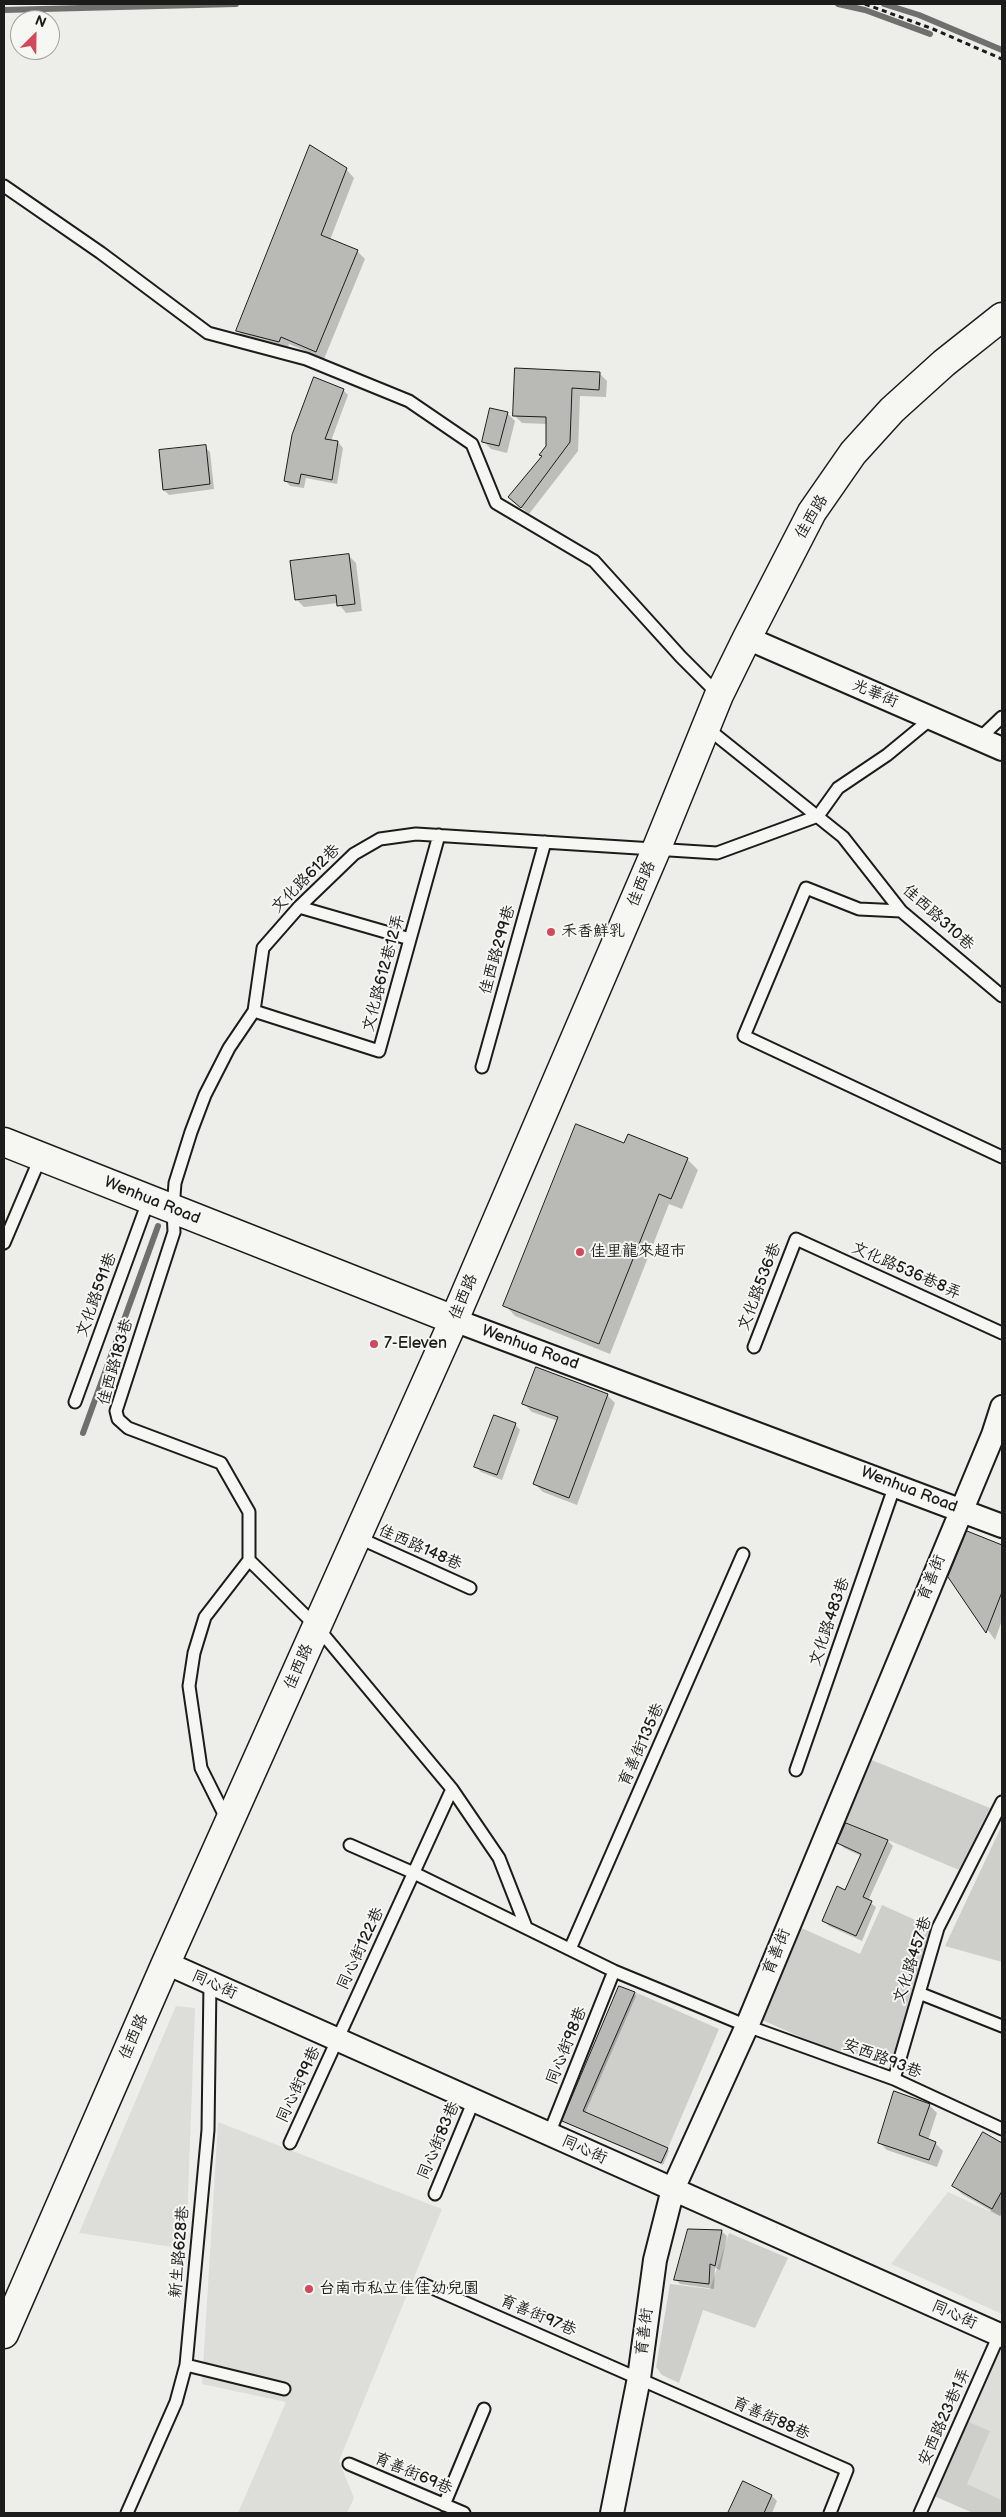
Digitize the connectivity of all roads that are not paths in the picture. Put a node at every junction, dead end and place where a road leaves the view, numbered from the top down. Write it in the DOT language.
graph roads {
  1 [pos="4,186"];
  2 [pos="1002,317"];
  3 [pos="747,638"];
  4 [pos="719,695"];
  5 [pos="1002,717"];
  6 [pos="932,718"];
  7 [pos="707,728"];
  8 [pos="979,739"];
  9 [pos="1002,749"];
  10 [pos="818,816"];
  11 [pos="439,835"];
  12 [pos="545,842"];
  13 [pos="656,850"];
  14 [pos="299,907"];
  15 [pos="901,911"];
  16 [pos="410,939"];
  17 [pos="1002,996"];
  18 [pos="254,1011"];
  19 [pos="482,1067"];
  20 [pos="4,1142"];
  21 [pos="41,1156"];
  22 [pos="1002,1157"];
  23 [pos="161,1204"];
  24 [pos="796,1239"];
  25 [pos="4,1243"];
  26 [pos="454,1320"];
  27 [pos="1002,1333"];
  28 [pos="754,1347"];
  29 [pos="75,1402"];
  30 [pos="1002,1407"];
  31 [pos="895,1485"];
  32 [pos="961,1509"];
  33 [pos="1002,1526"];
  34 [pos="357,1537"];
  35 [pos="743,1554"];
  36 [pos="249,1560"];
  37 [pos="470,1588"];
  38 [pos="317,1627"];
  39 [pos="796,1770"];
  40 [pos="452,1789"];
  41 [pos="1002,1802"];
  42 [pos="229,1824"];
  43 [pos="350,1845"];
  44 [pos="414,1873"];
  45 [pos="526,1928"];
  46 [pos="570,1949"];
  47 [pos="166,1963"];
  48 [pos="614,1970"];
  49 [pos="210,1983"];
  50 [pos="919,1993"];
  51 [pos="747,2026"];
  52 [pos="1002,2026"];
  53 [pos="338,2040"];
  54 [pos="894,2079"];
  55 [pos="474,2100"];
  56 [pos="1002,2129"];
  57 [pos="549,2134"];
  58 [pos="290,2143"];
  59 [pos="673,2189"];
  60 [pos="435,2194"];
  61 [pos="423,2284"];
  62 [pos="4,2334"];
  63 [pos="1001,2335"];
  64 [pos="186,2366"];
  65 [pos="639,2378"];
  66 [pos="284,2389"];
  67 [pos="484,2409"];
  68 [pos="349,2464"];
  69 [pos="444,2505"];
  70 [pos="127,2513"];
  71 [pos="464,2513"];
  72 [pos="612,2513"];
  73 [pos="830,2513"];
  74 [pos="920,2513"];
  1 -- 4 [label="lane"];
  2 -- 3 [label="street, 佳西路"];
  3 -- 4 [label="street, 佳西路"];
  3 -- 6 [label="street, 光華街"];
  4 -- 7 [label="street, 佳西路"];
  5 -- 8 [label="lane"];
  6 -- 8 [label="street, 光華街"];
  6 -- 10 [label="lane"];
  7 -- 10 [label="lane, 佳西路310巷"];
  7 -- 13 [label="street, 佳西路"];
  8 -- 9 [label="street, 光華街"];
  10 -- 13 [label="lane"];
  10 -- 15 [label="lane, 佳西路310巷"];
  11 -- 12 [label="lane, 文化路612巷"];
  11 -- 14 [label="lane, 文化路612巷"];
  11 -- 16 [label="lane, 文化路612巷12弄"];
  12 -- 13 [label="lane, 文化路612巷"];
  12 -- 19 [label="lane, 佳西路299巷"];
  13 -- 26 [label="street, 佳西路"];
  14 -- 16 [label="lane"];
  14 -- 18 [label="lane, 文化路612巷"];
  15 -- 17 [label="lane, 佳西路310巷"];
  15 -- 22 [label="lane"];
  16 -- 18 [label="lane, 文化路612巷12弄"];
  18 -- 23 [label="lane, 文化路612巷"];
  20 -- 21 [label="street, Wenhua Road"];
  21 -- 23 [label="street, Wenhua Road"];
  21 -- 25 [label="lane"];
  23 -- 26 [label="street, Wenhua Road"];
  23 -- 29 [label="lane, 文化路591巷"];
  23 -- 36 [label="lane, 佳西路183巷"];
  24 -- 27 [label="lane, 文化路536巷8弄"];
  24 -- 28 [label="lane, 文化路536巷"];
  26 -- 31 [label="street, Wenhua Road"];
  26 -- 34 [label="street, 佳西路"];
  30 -- 32 [label="street, 育善街"];
  31 -- 32 [label="street, Wenhua Road"];
  31 -- 39 [label="lane, 文化路483巷"];
  32 -- 33 [label="street, Wenhua Road"];
  32 -- 51 [label="street, 育善街"];
  34 -- 37 [label="lane, 佳西路148巷"];
  34 -- 38 [label="street, 佳西路"];
  35 -- 46 [label="lane, 育善街135巷"];
  36 -- 38 [label="lane"];
  36 -- 42 [label="lane"];
  38 -- 40 [label="lane"];
  38 -- 42 [label="street, 佳西路"];
  40 -- 44 [label="lane, 同心街122巷"];
  40 -- 45 [label="lane"];
  41 -- 50 [label="lane, 文化路457巷"];
  42 -- 47 [label="street, 佳西路"];
  43 -- 44 [label="lane"];
  44 -- 45 [label="lane"];
  44 -- 53 [label="lane, 同心街122巷"];
  45 -- 46 [label="lane"];
  46 -- 48 [label="lane"];
  47 -- 49 [label="street, 同心街"];
  47 -- 62 [label="street, 佳西路"];
  48 -- 51 [label="lane"];
  48 -- 57 [label="lane, 同心街98巷"];
  49 -- 53 [label="street, 同心街"];
  49 -- 64 [label="lane, 新生路628巷"];
  50 -- 52 [label="lane"];
  50 -- 54 [label="lane, 文化路457巷"];
  51 -- 54 [label="lane, 安西路93巷"];
  51 -- 59 [label="street, 育善街"];
  53 -- 55 [label="street, 同心街"];
  53 -- 58 [label="lane, 同心街99巷"];
  54 -- 56 [label="lane, 安西路93巷"];
  55 -- 57 [label="street, 同心街"];
  55 -- 60 [label="lane, 同心街83巷"];
  57 -- 59 [label="street, 同心街"];
  59 -- 63 [label="street, 同心街"];
  59 -- 65 [label="street, 育善街"];
  61 -- 65 [label="lane, 育善街97巷"];
  63 -- 74 [label="lane, 安西路23巷1弄"];
  64 -- 66 [label="lane"];
  64 -- 70 [label="lane, 新生路628巷"];
  65 -- 72 [label="street, 育善街"];
  65 -- 73 [label="lane, 育善街88巷"];
  67 -- 69 [label="lane"];
  68 -- 69 [label="lane, 育善街69巷"];
  69 -- 71 [label="lane, 育善街69巷"];
}
